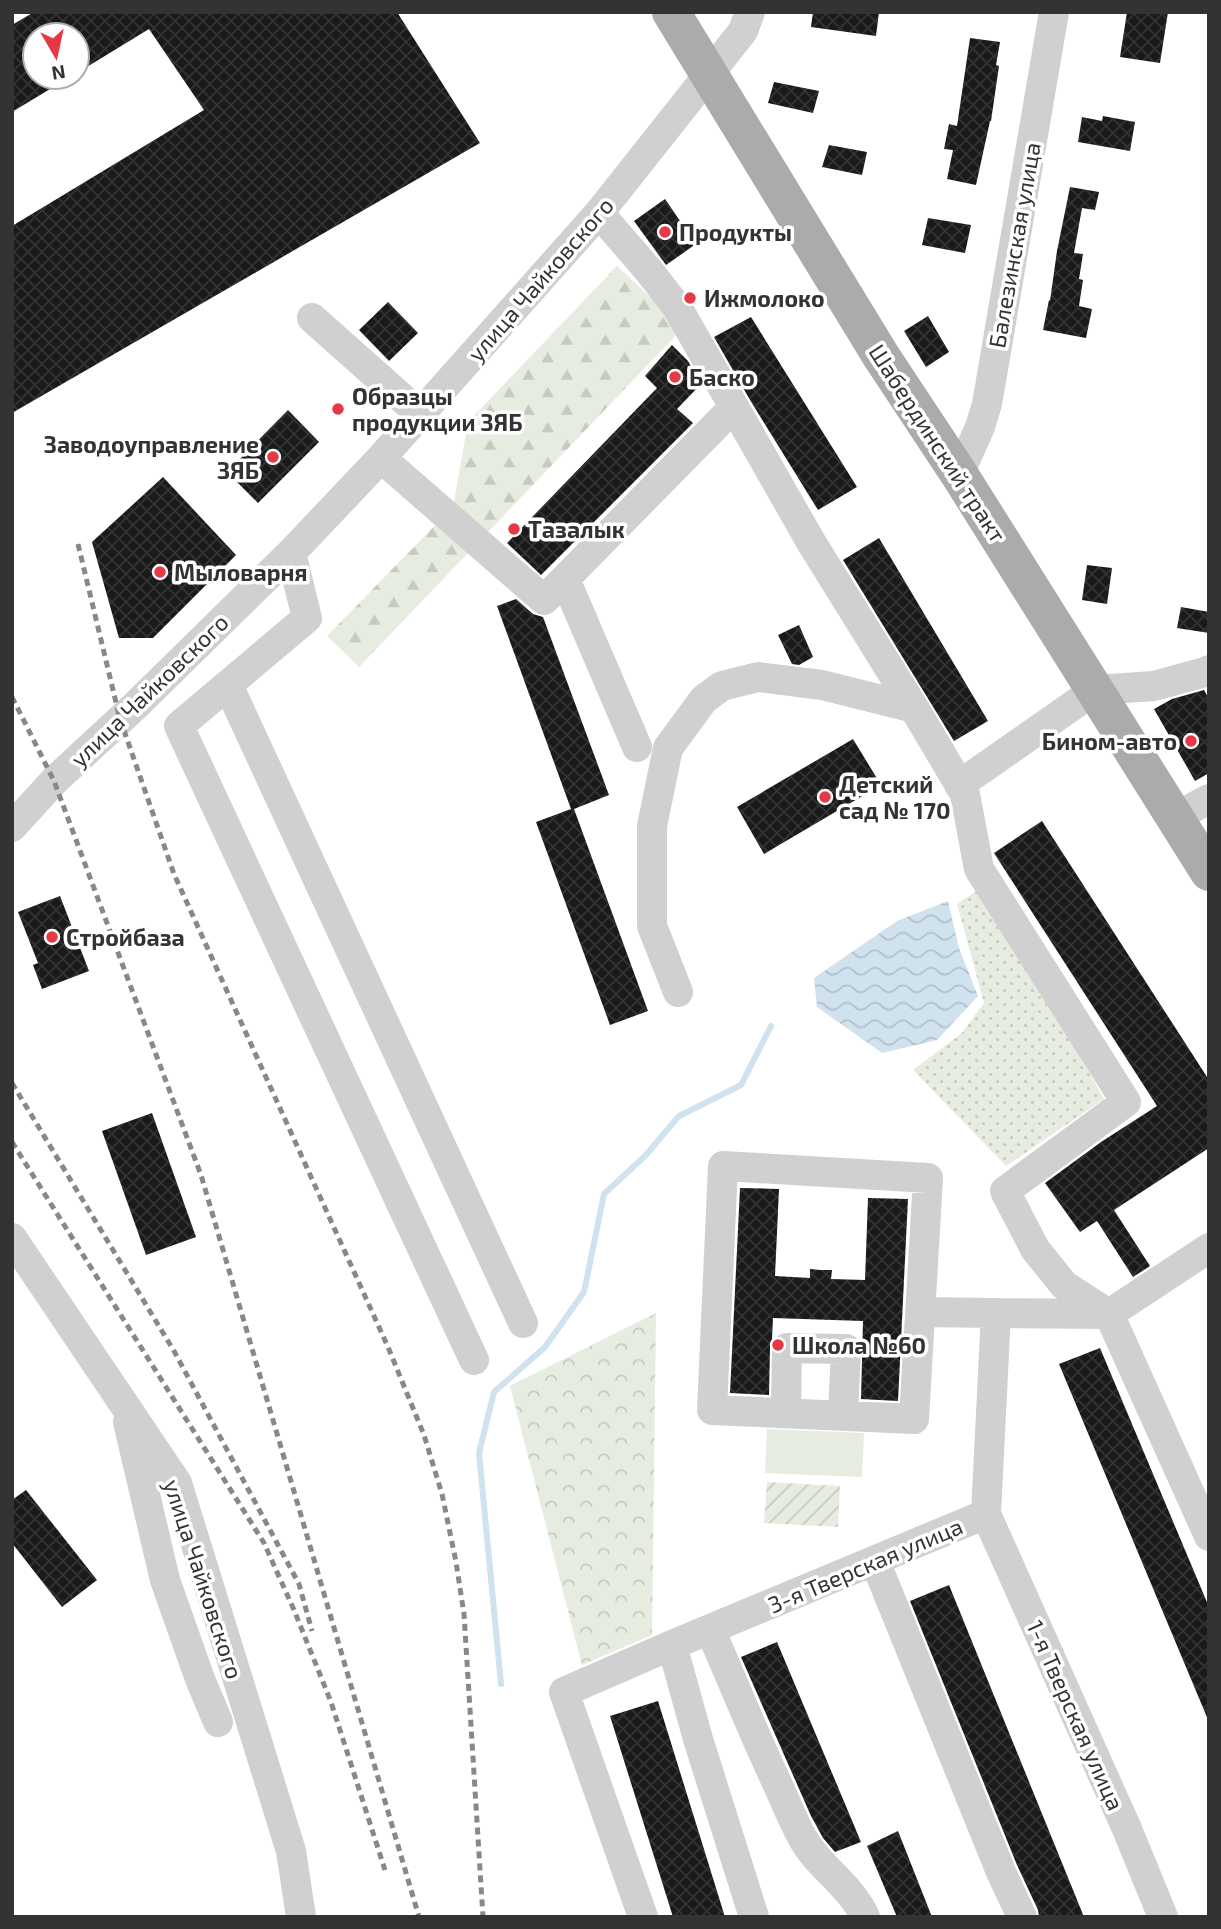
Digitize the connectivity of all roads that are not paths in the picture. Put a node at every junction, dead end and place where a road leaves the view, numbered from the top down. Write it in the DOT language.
graph roads {
  1 [pos="671,12"];
  2 [pos="750,12"];
  3 [pos="1054,12"];
  4 [pos="708,73"];
  5 [pos="599,213"];
  6 [pos="312,318"];
  7 [pos="734,407"];
  8 [pos="421,415"];
  9 [pos="382,458"];
  10 [pos="959,474"];
  11 [pos="291,553"];
  12 [pos="565,579"];
  13 [pos="1209,670"];
  14 [pos="228,685"];
  15 [pos="1095,690"];
  16 [pos="914,708"];
  17 [pos="637,747"];
  18 [pos="959,785"];
  19 [pos="1209,799"];
  20 [pos="1174,818"];
  21 [pos="12,827"];
  22 [pos="1209,872"];
  23 [pos="678,992"];
  24 [pos="12,1238"];
  25 [pos="1209,1248"];
  26 [pos="920,1312"];
  27 [pos="996,1313"];
  28 [pos="1109,1314"];
  29 [pos="523,1323"];
  30 [pos="474,1360"];
  31 [pos="124,1405"];
  32 [pos="786,1412"];
  33 [pos="843,1416"];
  34 [pos="986,1514"];
  35 [pos="1209,1536"];
  36 [pos="875,1560"];
  37 [pos="710,1629"];
  38 [pos="672,1645"];
  39 [pos="218,1722"];
  40 [pos="301,1917"];
  41 [pos="643,1917"];
  42 [pos="754,1917"];
  43 [pos="865,1917"];
  44 [pos="1021,1917"];
  45 [pos="1163,1917"];
  1 -- 4 [label="main road, Шабердинский тракт"];
  2 -- 4 [label="street, улица Чайковского"];
  3 -- 10 [label="street, Балезинская улица"];
  4 -- 5 [label="street, улица Чайковского"];
  4 -- 10 [label="main road, Шабердинский тракт"];
  5 -- 7 [label="street"];
  5 -- 8 [label="street, улица Чайковского"];
  6 -- 8 [label="street"];
  7 -- 12 [label="street"];
  7 -- 16 [label="street"];
  8 -- 9 [label="street, улица Чайковского"];
  9 -- 11 [label="street, улица Чайковского"];
  9 -- 12 [label="street"];
  10 -- 15 [label="main road, Шабердинский тракт"];
  11 -- 14 [label="street"];
  11 -- 21 [label="street, улица Чайковского"];
  12 -- 17 [label="street"];
  13 -- 15 [label="street"];
  14 -- 29 [label="street"];
  14 -- 30 [label="street"];
  15 -- 18 [label="street"];
  15 -- 20 [label="main road, Шабердинский тракт"];
  16 -- 18 [label="street"];
  16 -- 23 [label="street"];
  18 -- 28 [label="street"];
  19 -- 20 [label="street"];
  20 -- 22 [label="main road, Шабердинский тракт"];
  24 -- 31 [label="street, улица Чайковского"];
  25 -- 28 [label="street"];
  26 -- 27 [label="street"];
  26 -- 32 [label="street"];
  26 -- 33 [label="street"];
  27 -- 28 [label="street"];
  27 -- 34 [label="street, 3-я Тверская улица"];
  28 -- 35 [label="street"];
  31 -- 39 [label="street"];
  31 -- 40 [label="street, улица Чайковского"];
  32 -- 33 [label="street"];
  32 -- 33 [label="street"];
  34 -- 36 [label="street, 3-я Тверская улица"];
  34 -- 45 [label="street, 1-я Тверская улица"];
  36 -- 37 [label="street, 3-я Тверская улица"];
  36 -- 44 [label="street"];
  37 -- 38 [label="street, 3-я Тверская улица"];
  37 -- 43 [label="street"];
  38 -- 41 [label="street, 3-я Тверская улица"];
  38 -- 42 [label="street"];
}
